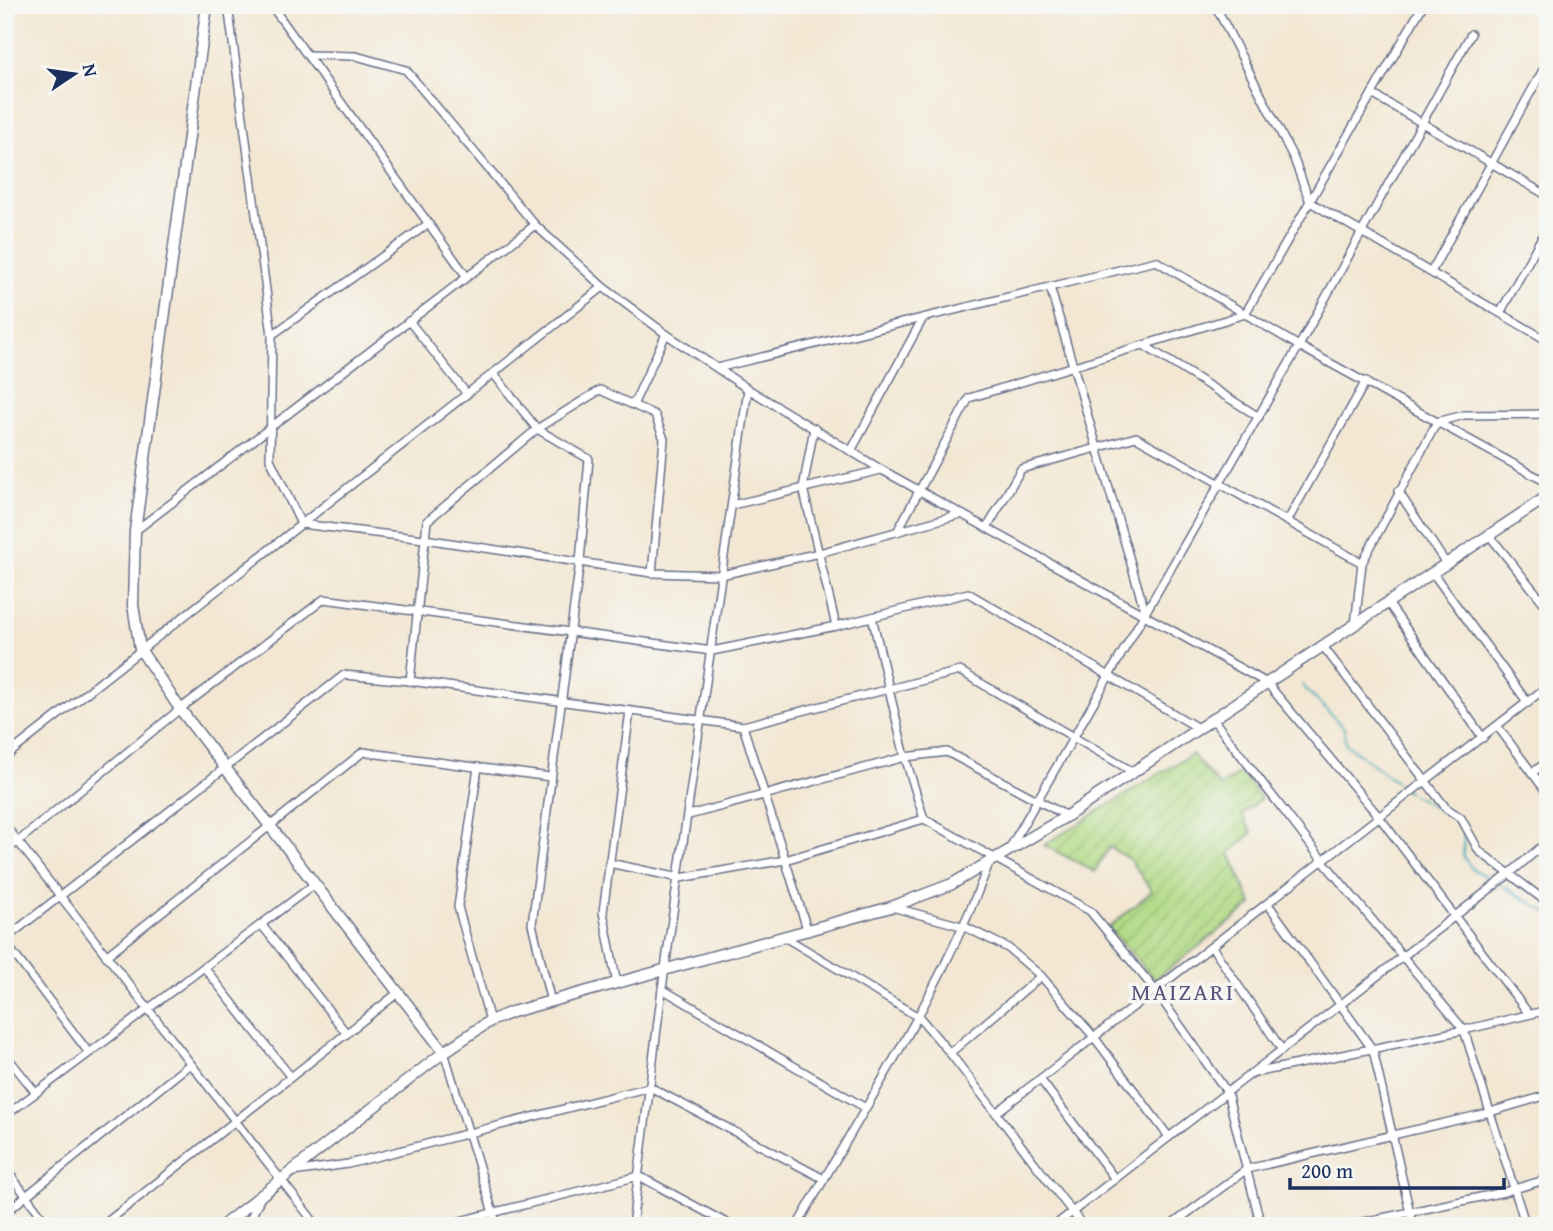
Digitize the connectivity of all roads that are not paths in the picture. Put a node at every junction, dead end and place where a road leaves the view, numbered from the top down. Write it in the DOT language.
graph roads {
  1 [pos="207,5"];
  2 [pos="228,5"];
  3 [pos="271,5"];
  4 [pos="1215,5"];
  5 [pos="1422,7"];
  6 [pos="1471,34"];
  7 [pos="307,55"];
  8 [pos="1548,61"];
  9 [pos="1372,94"];
  10 [pos="1422,123"];
  11 [pos="1491,163"];
  12 [pos="1548,196"];
  13 [pos="1310,202"];
  14 [pos="428,224"];
  15 [pos="535,225"];
  16 [pos="1548,226"];
  17 [pos="1362,232"];
  18 [pos="1431,272"];
  19 [pos="467,277"];
  20 [pos="603,287"];
  21 [pos="1050,287"];
  22 [pos="1500,313"];
  23 [pos="1245,314"];
  24 [pos="923,318"];
  25 [pos="409,321"];
  26 [pos="666,334"];
  27 [pos="272,335"];
  28 [pos="1548,341"];
  29 [pos="1145,346"];
  30 [pos="1299,346"];
  31 [pos="1073,367"];
  32 [pos="718,368"];
  33 [pos="493,373"];
  34 [pos="1366,381"];
  35 [pos="748,389"];
  36 [pos="467,394"];
  37 [pos="634,403"];
  38 [pos="1548,414"];
  39 [pos="1259,416"];
  40 [pos="1437,422"];
  41 [pos="270,428"];
  42 [pos="814,428"];
  43 [pos="537,429"];
  44 [pos="1097,448"];
  45 [pos="851,451"];
  46 [pos="882,470"];
  47 [pos="1548,482"];
  48 [pos="1221,484"];
  49 [pos="803,488"];
  50 [pos="919,490"];
  51 [pos="1398,491"];
  52 [pos="1548,496"];
  53 [pos="732,505"];
  54 [pos="962,514"];
  55 [pos="1288,520"];
  56 [pos="301,524"];
  57 [pos="987,528"];
  58 [pos="135,531"];
  59 [pos="897,532"];
  60 [pos="1489,535"];
  61 [pos="424,539"];
  62 [pos="819,553"];
  63 [pos="580,561"];
  64 [pos="1362,562"];
  65 [pos="1445,562"];
  66 [pos="1432,572"];
  67 [pos="652,573"];
  68 [pos="721,575"];
  69 [pos="1388,603"];
  70 [pos="1548,608"];
  71 [pos="419,610"];
  72 [pos="1146,615"];
  73 [pos="872,617"];
  74 [pos="1354,625"];
  75 [pos="836,626"];
  76 [pos="569,634"];
  77 [pos="1322,645"];
  78 [pos="140,649"];
  79 [pos="712,651"];
  80 [pos="1110,675"];
  81 [pos="410,681"];
  82 [pos="1267,683"];
  83 [pos="1548,686"];
  84 [pos="888,689"];
  85 [pos="560,702"];
  86 [pos="1528,703"];
  87 [pos="180,709"];
  88 [pos="631,711"];
  89 [pos="702,718"];
  90 [pos="1212,718"];
  91 [pos="743,726"];
  92 [pos="1498,727"];
  93 [pos="1198,728"];
  94 [pos="1075,736"];
  95 [pos="1483,738"];
  96 [pos="5,757"];
  97 [pos="905,757"];
  98 [pos="1548,761"];
  99 [pos="225,766"];
  100 [pos="478,767"];
  101 [pos="1135,773"];
  102 [pos="1532,773"];
  103 [pos="550,777"];
  104 [pos="1426,782"];
  105 [pos="1548,794"];
  106 [pos="764,796"];
  107 [pos="1040,799"];
  108 [pos="688,815"];
  109 [pos="1067,816"];
  110 [pos="1380,818"];
  111 [pos="925,819"];
  112 [pos="5,825"];
  113 [pos="270,825"];
  114 [pos="1548,841"];
  115 [pos="18,842"];
  116 [pos="5,852"];
  117 [pos="997,859"];
  118 [pos="785,860"];
  119 [pos="1323,861"];
  120 [pos="610,863"];
  121 [pos="1508,875"];
  122 [pos="680,878"];
  123 [pos="315,884"];
  124 [pos="60,896"];
  125 [pos="1548,903"];
  126 [pos="1268,904"];
  127 [pos="891,907"];
  128 [pos="1456,916"];
  129 [pos="261,924"];
  130 [pos="965,927"];
  131 [pos="807,932"];
  132 [pos="786,938"];
  133 [pos="5,940"];
  134 [pos="1212,947"];
  135 [pos="1404,955"];
  136 [pos="106,956"];
  137 [pos="205,967"];
  138 [pos="666,972"];
  139 [pos="1041,976"];
  140 [pos="617,984"];
  141 [pos="662,989"];
  142 [pos="1155,990"];
  143 [pos="399,992"];
  144 [pos="551,1002"];
  145 [pos="1342,1003"];
  146 [pos="148,1009"];
  147 [pos="1548,1010"];
  148 [pos="1530,1014"];
  149 [pos="920,1018"];
  150 [pos="490,1021"];
  151 [pos="1464,1030"];
  152 [pos="347,1034"];
  153 [pos="1094,1037"];
  154 [pos="1282,1050"];
  155 [pos="1373,1050"];
  156 [pos="444,1052"];
  157 [pos="89,1053"];
  158 [pos="950,1053"];
  159 [pos="5,1054"];
  160 [pos="190,1064"];
  161 [pos="1251,1074"];
  162 [pos="290,1076"];
  163 [pos="1040,1079"];
  164 [pos="650,1087"];
  165 [pos="1227,1092"];
  166 [pos="36,1093"];
  167 [pos="1548,1095"];
  168 [pos="864,1107"];
  169 [pos="1489,1112"];
  170 [pos="996,1113"];
  171 [pos="5,1116"];
  172 [pos="236,1122"];
  173 [pos="469,1131"];
  174 [pos="1391,1135"];
  175 [pos="1169,1137"];
  176 [pos="5,1168"];
  177 [pos="1247,1169"];
  178 [pos="293,1172"];
  179 [pos="639,1176"];
  180 [pos="824,1179"];
  181 [pos="1115,1179"];
  182 [pos="1548,1180"];
  183 [pos="280,1182"];
  184 [pos="1516,1189"];
  185 [pos="27,1196"];
  186 [pos="262,1196"];
  187 [pos="492,1212"];
  188 [pos="1070,1212"];
  189 [pos="1409,1212"];
  190 [pos="5,1213"];
  191 [pos="1181,1222"];
  192 [pos="49,1226"];
  193 [pos="102,1226"];
  194 [pos="222,1226"];
  195 [pos="247,1226"];
  196 [pos="317,1226"];
  197 [pos="440,1226"];
  198 [pos="497,1226"];
  199 [pos="632,1226"];
  200 [pos="732,1226"];
  201 [pos="797,1226"];
  202 [pos="1054,1226"];
  203 [pos="1083,1226"];
  204 [pos="1170,1226"];
  205 [pos="1261,1226"];
  206 [pos="1345,1226"];
  207 [pos="1413,1226"];
  208 [pos="1526,1226"];
  1 -- 58 [label="main road"];
  2 -- 27 [label="street"];
  3 -- 7 [label="street"];
  4 -- 13 [label="street"];
  5 -- 9 [label="street"];
  6 -- 10 [label="street"];
  7 -- 14 [label="street"];
  7 -- 15 [label="street"];
  8 -- 11 [label="street"];
  9 -- 10 [label="street"];
  9 -- 13 [label="street"];
  10 -- 11 [label="street"];
  10 -- 17 [label="street"];
  11 -- 12 [label="street"];
  11 -- 18 [label="street"];
  13 -- 17 [label="street"];
  13 -- 23 [label="street"];
  14 -- 19 [label="street"];
  14 -- 27 [label="street"];
  15 -- 19 [label="street"];
  15 -- 20 [label="street"];
  16 -- 22 [label="street"];
  17 -- 18 [label="street"];
  17 -- 30 [label="street"];
  18 -- 22 [label="street"];
  19 -- 25 [label="street"];
  20 -- 26 [label="street"];
  20 -- 33 [label="street"];
  21 -- 23 [label="street"];
  21 -- 24 [label="street"];
  21 -- 31 [label="street"];
  22 -- 28 [label="street"];
  23 -- 29 [label="street"];
  23 -- 30 [label="street"];
  24 -- 32 [label="street"];
  24 -- 45 [label="street"];
  25 -- 36 [label="street"];
  25 -- 41 [label="street"];
  26 -- 32 [label="street"];
  26 -- 37 [label="street"];
  27 -- 41 [label="street"];
  29 -- 31 [label="street"];
  29 -- 39 [label="street"];
  30 -- 34 [label="street"];
  30 -- 39 [label="street"];
  31 -- 44 [label="street"];
  31 -- 50 [label="street"];
  32 -- 35 [label="street"];
  33 -- 36 [label="street"];
  33 -- 43 [label="street"];
  34 -- 40 [label="street"];
  34 -- 55 [label="street"];
  35 -- 42 [label="street"];
  35 -- 53 [label="street"];
  36 -- 56 [label="street"];
  37 -- 43 [label="street"];
  37 -- 67 [label="street"];
  38 -- 40 [label="street"];
  39 -- 48 [label="street"];
  40 -- 47 [label="street"];
  40 -- 51 [label="street"];
  41 -- 56 [label="street"];
  41 -- 58 [label="street"];
  42 -- 45 [label="street"];
  42 -- 49 [label="street"];
  43 -- 61 [label="street"];
  43 -- 63 [label="street"];
  44 -- 48 [label="street"];
  44 -- 57 [label="street"];
  44 -- 72 [label="street"];
  45 -- 46 [label="street"];
  46 -- 49 [label="street"];
  46 -- 50 [label="street"];
  48 -- 55 [label="street"];
  48 -- 72 [label="street"];
  49 -- 53 [label="street"];
  49 -- 62 [label="street"];
  50 -- 54 [label="street"];
  50 -- 59 [label="street"];
  51 -- 64 [label="street"];
  51 -- 65 [label="street"];
  52 -- 60 [label="main road"];
  53 -- 68 [label="street"];
  54 -- 57 [label="street"];
  54 -- 59 [label="street"];
  55 -- 64 [label="street"];
  56 -- 61 [label="street"];
  56 -- 78 [label="street"];
  57 -- 72 [label="street"];
  58 -- 78 [label="main road"];
  59 -- 62 [label="street"];
  60 -- 65 [label="main road"];
  60 -- 70 [label="street"];
  61 -- 63 [label="street"];
  61 -- 71 [label="street"];
  62 -- 68 [label="street"];
  62 -- 75 [label="street"];
  63 -- 67 [label="street"];
  63 -- 76 [label="street"];
  64 -- 74 [label="street"];
  65 -- 66 [label="main road"];
  66 -- 69 [label="main road"];
  66 -- 86 [label="street"];
  67 -- 68 [label="street"];
  68 -- 79 [label="street"];
  69 -- 74 [label="main road"];
  69 -- 95 [label="street"];
  71 -- 76 [label="street"];
  71 -- 81 [label="street"];
  71 -- 87 [label="street"];
  72 -- 80 [label="street"];
  72 -- 82 [label="street"];
  73 -- 75 [label="street"];
  73 -- 80 [label="street"];
  73 -- 84 [label="street"];
  74 -- 77 [label="main road"];
  75 -- 79 [label="street"];
  76 -- 79 [label="street"];
  76 -- 85 [label="street"];
  77 -- 82 [label="main road"];
  77 -- 104 [label="street"];
  78 -- 87 [label="main road"];
  78 -- 96 [label="street"];
  79 -- 89 [label="street"];
  80 -- 93 [label="street"];
  80 -- 94 [label="street"];
  81 -- 85 [label="street"];
  81 -- 99 [label="street"];
  82 -- 90 [label="main road"];
  82 -- 110 [label="street"];
  83 -- 86 [label="street"];
  84 -- 91 [label="street"];
  84 -- 94 [label="street"];
  84 -- 97 [label="street"];
  85 -- 88 [label="street"];
  85 -- 103 [label="street"];
  86 -- 92 [label="street"];
  87 -- 99 [label="main road"];
  87 -- 115 [label="street"];
  88 -- 89 [label="street"];
  88 -- 120 [label="street"];
  89 -- 91 [label="street"];
  89 -- 108 [label="street"];
  90 -- 93 [label="main road"];
  90 -- 119 [label="street"];
  91 -- 106 [label="street"];
  92 -- 95 [label="street"];
  92 -- 102 [label="street"];
  93 -- 101 [label="main road"];
  94 -- 101 [label="street"];
  94 -- 107 [label="street"];
  95 -- 104 [label="street"];
  97 -- 106 [label="street"];
  97 -- 107 [label="street"];
  97 -- 111 [label="street"];
  98 -- 102 [label="street"];
  99 -- 113 [label="main road"];
  99 -- 124 [label="street"];
  100 -- 103 [label="street"];
  100 -- 113 [label="street"];
  100 -- 150 [label="street"];
  101 -- 109 [label="main road"];
  102 -- 105 [label="street"];
  103 -- 144 [label="street"];
  104 -- 110 [label="street"];
  104 -- 121 [label="street"];
  106 -- 108 [label="street"];
  106 -- 118 [label="street"];
  107 -- 109 [label="street"];
  107 -- 117 [label="street"];
  108 -- 122 [label="street"];
  109 -- 117 [label="main road"];
  110 -- 119 [label="street"];
  110 -- 128 [label="street"];
  111 -- 117 [label="street"];
  111 -- 118 [label="street"];
  112 -- 115 [label="street"];
  113 -- 123 [label="main road"];
  113 -- 136 [label="street"];
  114 -- 121 [label="street"];
  115 -- 116 [label="street"];
  115 -- 124 [label="street"];
  117 -- 127 [label="main road"];
  117 -- 130 [label="street"];
  117 -- 142 [label="street"];
  118 -- 122 [label="street"];
  118 -- 131 [label="street"];
  119 -- 126 [label="street"];
  119 -- 135 [label="street"];
  120 -- 122 [label="street"];
  120 -- 140 [label="street"];
  121 -- 125 [label="street"];
  121 -- 128 [label="street"];
  122 -- 138 [label="street"];
  123 -- 129 [label="street"];
  123 -- 143 [label="main road"];
  124 -- 133 [label="street"];
  124 -- 136 [label="street"];
  126 -- 134 [label="street"];
  126 -- 145 [label="street"];
  127 -- 130 [label="street"];
  127 -- 131 [label="main road"];
  128 -- 135 [label="street"];
  128 -- 148 [label="street"];
  129 -- 137 [label="street"];
  129 -- 152 [label="street"];
  130 -- 139 [label="street"];
  130 -- 149 [label="street"];
  131 -- 132 [label="main road"];
  132 -- 138 [label="main road"];
  132 -- 149 [label="street"];
  133 -- 157 [label="street"];
  134 -- 142 [label="street"];
  134 -- 154 [label="street"];
  135 -- 145 [label="street"];
  135 -- 151 [label="street"];
  136 -- 146 [label="street"];
  137 -- 146 [label="street"];
  137 -- 162 [label="street"];
  138 -- 140 [label="main road"];
  138 -- 141 [label="street"];
  139 -- 153 [label="street"];
  139 -- 158 [label="street"];
  140 -- 144 [label="main road"];
  141 -- 164 [label="street"];
  141 -- 168 [label="street"];
  142 -- 153 [label="street"];
  142 -- 165 [label="street"];
  143 -- 152 [label="street"];
  143 -- 156 [label="main road"];
  144 -- 150 [label="main road"];
  145 -- 154 [label="street"];
  145 -- 155 [label="street"];
  146 -- 157 [label="street"];
  146 -- 160 [label="street"];
  147 -- 148 [label="street"];
  148 -- 151 [label="street"];
  149 -- 158 [label="street"];
  149 -- 168 [label="street"];
  150 -- 156 [label="main road"];
  151 -- 155 [label="street"];
  151 -- 169 [label="street"];
  152 -- 162 [label="street"];
  153 -- 163 [label="street"];
  153 -- 175 [label="street"];
  154 -- 161 [label="street"];
  155 -- 161 [label="street"];
  155 -- 174 [label="street"];
  156 -- 173 [label="street"];
  156 -- 178 [label="main road"];
  157 -- 166 [label="street"];
  158 -- 170 [label="street"];
  159 -- 166 [label="street"];
  160 -- 172 [label="street"];
  160 -- 185 [label="street"];
  161 -- 165 [label="street"];
  162 -- 172 [label="street"];
  163 -- 170 [label="street"];
  163 -- 181 [label="street"];
  164 -- 173 [label="street"];
  164 -- 179 [label="street"];
  164 -- 180 [label="street"];
  165 -- 175 [label="street"];
  165 -- 177 [label="street"];
  166 -- 171 [label="street"];
  167 -- 169 [label="street"];
  168 -- 180 [label="street"];
  169 -- 174 [label="street"];
  169 -- 184 [label="street"];
  170 -- 188 [label="street"];
  172 -- 183 [label="street"];
  172 -- 193 [label="street"];
  173 -- 178 [label="street"];
  173 -- 187 [label="street"];
  174 -- 177 [label="street"];
  174 -- 189 [label="street"];
  175 -- 181 [label="street"];
  176 -- 185 [label="street"];
  177 -- 191 [label="street"];
  177 -- 205 [label="street"];
  178 -- 183 [label="main road"];
  179 -- 187 [label="street"];
  179 -- 199 [label="street"];
  179 -- 200 [label="street"];
  180 -- 201 [label="street"];
  181 -- 188 [label="street"];
  182 -- 184 [label="street"];
  183 -- 186 [label="main road"];
  183 -- 196 [label="street"];
  184 -- 189 [label="street"];
  184 -- 208 [label="street"];
  185 -- 190 [label="street"];
  185 -- 192 [label="street"];
  186 -- 194 [label="main road"];
  186 -- 195 [label="street"];
  187 -- 197 [label="street"];
  187 -- 198 [label="street"];
  188 -- 202 [label="street"];
  188 -- 203 [label="street"];
  189 -- 206 [label="street"];
  189 -- 207 [label="street"];
  191 -- 204 [label="street"];
}
